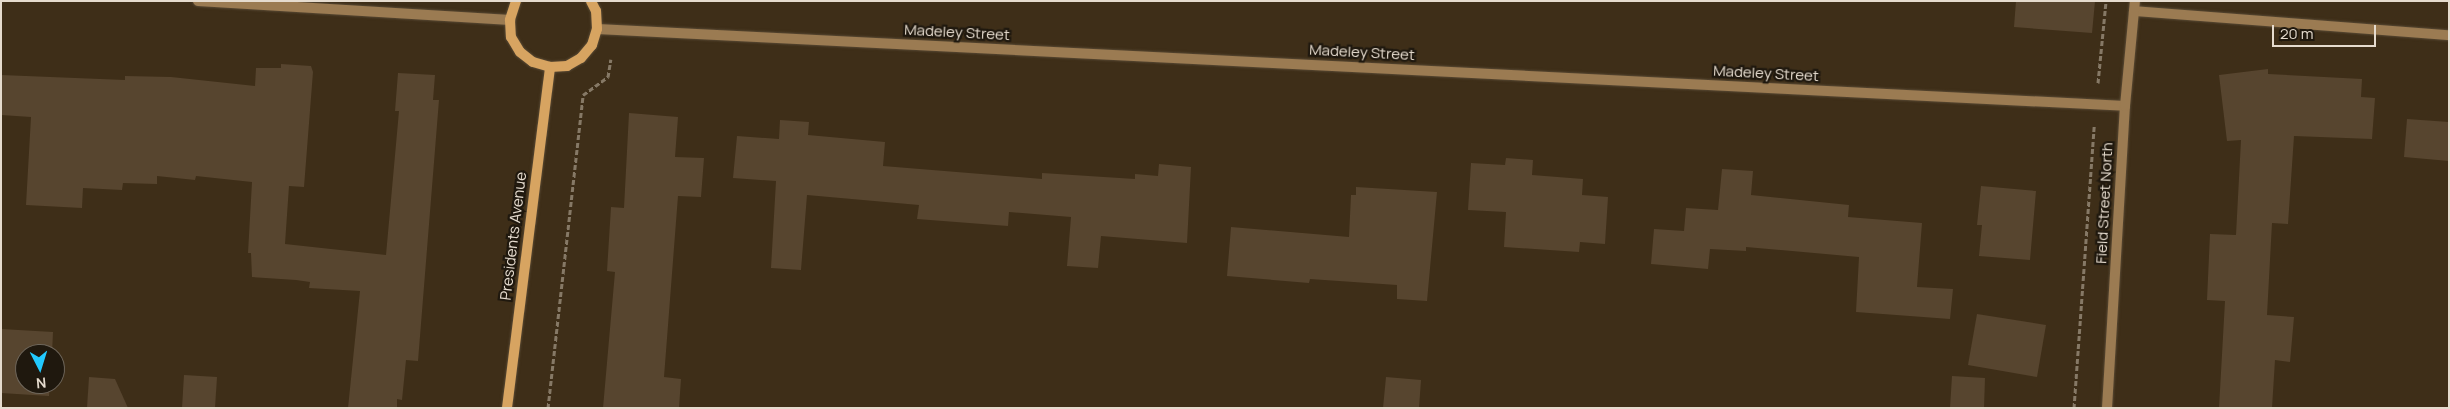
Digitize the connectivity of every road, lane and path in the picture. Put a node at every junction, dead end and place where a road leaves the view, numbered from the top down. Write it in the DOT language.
graph roads {
  1 [pos="198,1"];
  2 [pos="516,1"];
  3 [pos="591,1"];
  4 [pos="2106,1"];
  5 [pos="2134,6"];
  6 [pos="510,20"];
  7 [pos="597,29"];
  8 [pos="616,30"];
  9 [pos="2449,35"];
  10 [pos="550,67"];
  11 [pos="2096,105"];
  12 [pos="2125,106"];
  13 [pos="507,408"];
  14 [pos="548,408"];
  15 [pos="2074,408"];
  16 [pos="2107,408"];
  1 -- 6 [label="street"];
  2 -- 6 [label="street"];
  3 -- 7 [label="street"];
  4 -- 11 [label="path"];
  5 -- 9 [label="street"];
  5 -- 12 [label="street, Field Street North"];
  6 -- 10 [label="street"];
  7 -- 8 [label="street, Madeley Street"];
  7 -- 10 [label="street"];
  8 -- 11 [label="street, Madeley Street"];
  8 -- 14 [label="path"];
  10 -- 13 [label="street, Presidents Avenue"];
  11 -- 12 [label="street, Madeley Street"];
  11 -- 15 [label="path"];
  12 -- 16 [label="street, Field Street North"];
}
